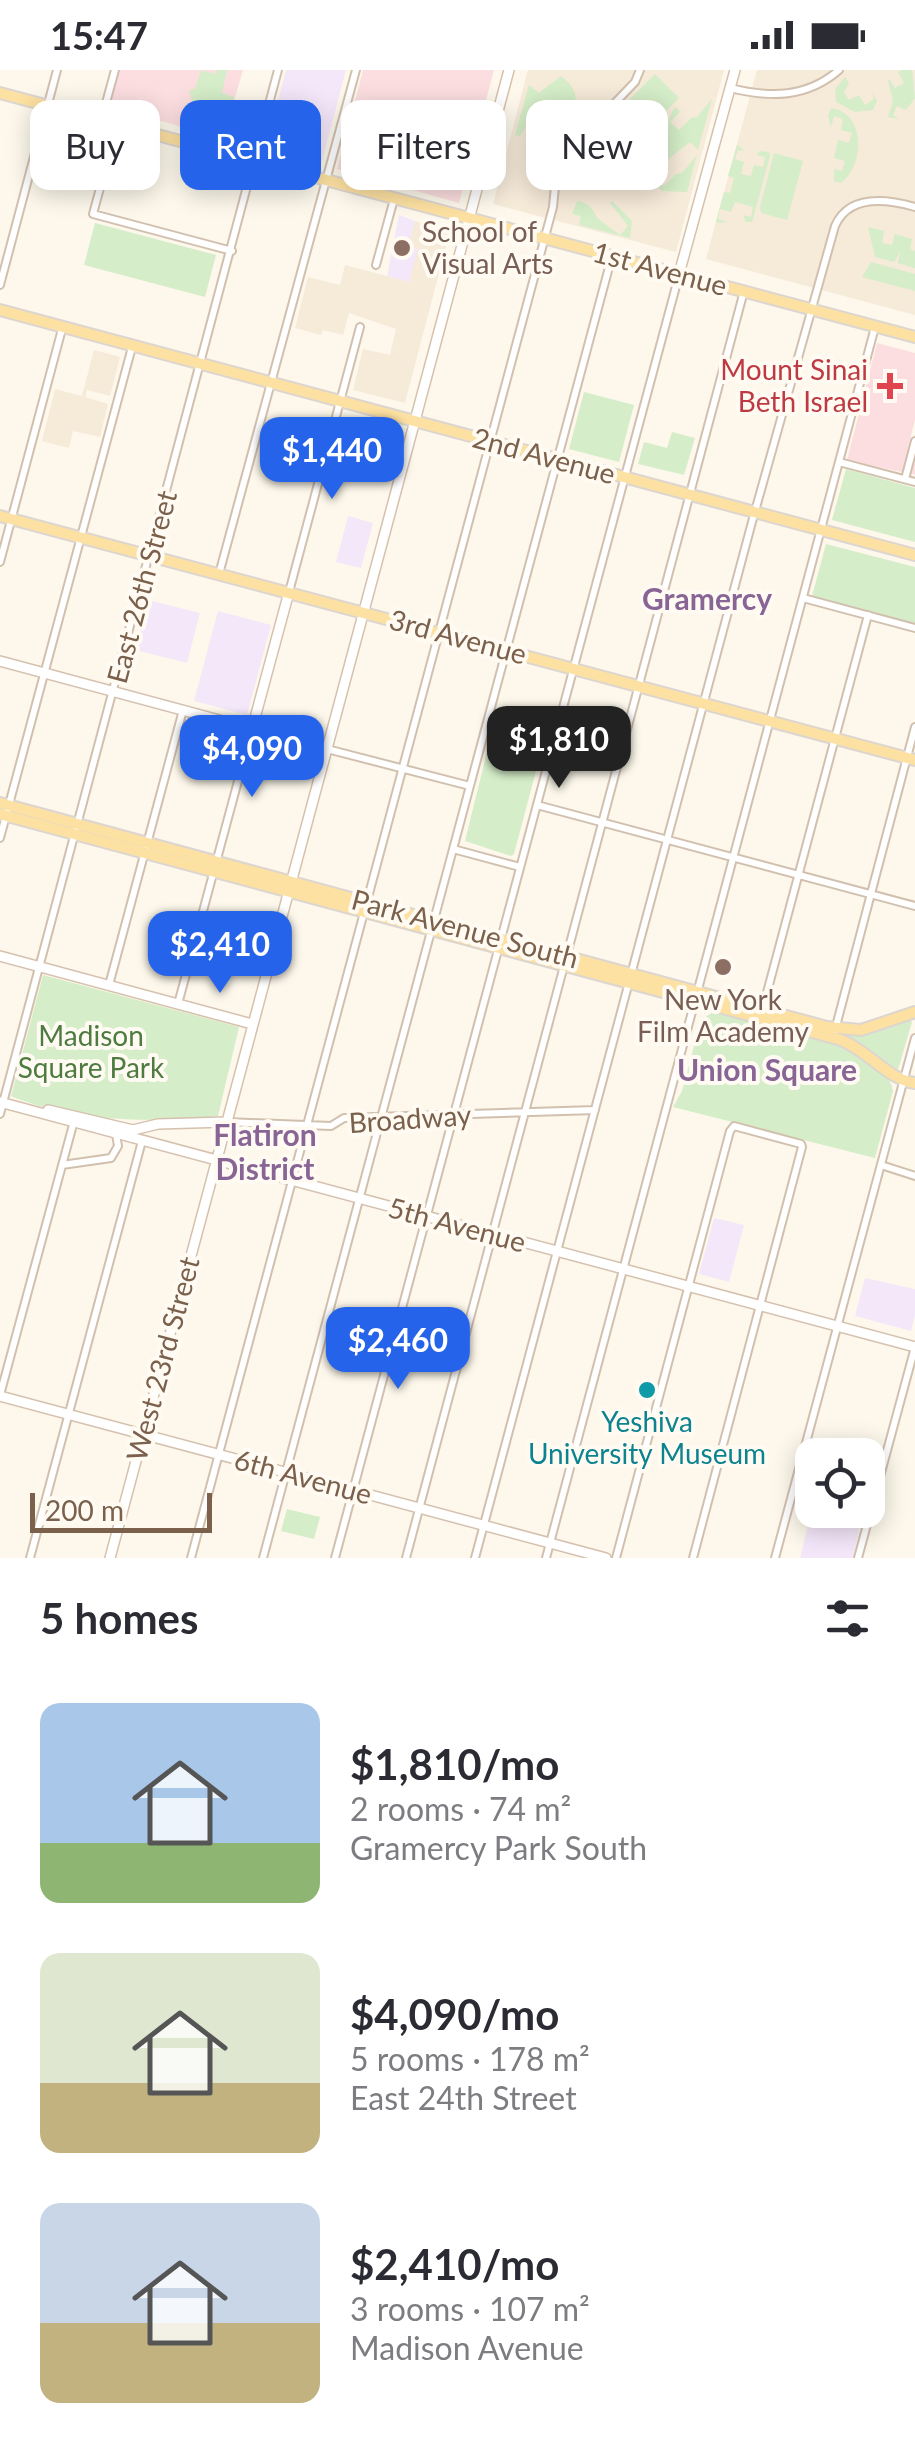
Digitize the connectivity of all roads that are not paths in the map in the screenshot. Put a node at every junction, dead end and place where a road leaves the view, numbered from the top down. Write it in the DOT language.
graph roads {
  1 [pos="57,70"];
  2 [pos="115,70"];
  3 [pos="278,70"];
  4 [pos="356,70"];
  5 [pos="508,70"];
  6 [pos="640,70"];
  7 [pos="736,70"];
  8 [pos="839,70"];
  9 [pos="730,88"];
  10 [pos="0,93"];
  11 [pos="50,100"];
  12 [pos="107,100"];
  13 [pos="271,100"];
  14 [pos="30,101"];
  15 [pos="30,173"];
  16 [pos="321,180"];
  17 [pos="326,181"];
  18 [pos="99,190"];
  19 [pos="248,190"];
  20 [pos="394,199"];
  21 [pos="915,207"];
  22 [pos="468,220"];
  23 [pos="544,238"];
  24 [pos="232,251"];
  25 [pos="612,256"];
  26 [pos="376,265"];
  27 [pos="679,274"];
  28 [pos="0,285"];
  29 [pos="744,291"];
  30 [pos="811,308"];
  31 [pos="0,310"];
  32 [pos="875,326"];
  33 [pos="360,327"];
  34 [pos="62,329"];
  35 [pos="915,337"];
  36 [pos="132,347"];
  37 [pos="202,365"];
  38 [pos="270,383"];
  39 [pos="340,402"];
  40 [pos="415,421"];
  41 [pos="490,441"];
  42 [pos="915,441"];
  43 [pos="558,459"];
  44 [pos="839,462"];
  45 [pos="624,477"];
  46 [pos="905,479"];
  47 [pos="915,482"];
  48 [pos="690,494"];
  49 [pos="755,512"];
  50 [pos="6,517"];
  51 [pos="821,530"];
  52 [pos="81,537"];
  53 [pos="149,555"];
  54 [pos="915,555"];
  55 [pos="0,562"];
  56 [pos="219,574"];
  57 [pos="289,592"];
  58 [pos="803,598"];
  59 [pos="363,612"];
  60 [pos="868,615"];
  61 [pos="915,628"];
  62 [pos="438,632"];
  63 [pos="507,650"];
  64 [pos="0,661"];
  65 [pos="573,668"];
  66 [pos="44,673"];
  67 [pos="638,686"];
  68 [pos="114,692"];
  69 [pos="704,704"];
  70 [pos="182,710"];
  71 [pos="769,721"];
  72 [pos="486,725"];
  73 [pos="915,727"];
  74 [pos="252,728"];
  75 [pos="835,738"];
  76 [pos="554,743"];
  77 [pos="327,748"];
  78 [pos="911,759"];
  79 [pos="401,769"];
  80 [pos="470,786"];
  81 [pos="537,805"];
  82 [pos="4,810"];
  83 [pos="602,822"];
  84 [pos="77,829"];
  85 [pos="0,838"];
  86 [pos="667,840"];
  87 [pos="146,848"];
  88 [pos="453,849"];
  89 [pos="732,858"];
  90 [pos="216,866"];
  91 [pos="520,867"];
  92 [pos="799,875"];
  93 [pos="290,885"];
  94 [pos="871,894"];
  95 [pos="365,906"];
  96 [pos="915,906"];
  97 [pos="433,925"];
  98 [pos="500,943"];
  99 [pos="0,956"];
  100 [pos="565,960"];
  101 [pos="41,966"];
  102 [pos="630,978"];
  103 [pos="110,985"];
  104 [pos="697,996"];
  105 [pos="178,1004"];
  106 [pos="915,1012"];
  107 [pos="762,1014"];
  108 [pos="252,1024"];
  109 [pos="834,1033"];
  110 [pos="915,1038"];
  111 [pos="909,1082"];
  112 [pos="1,1106"];
  113 [pos="595,1110"];
  114 [pos="524,1113"];
  115 [pos="454,1114"];
  116 [pos="381,1118"];
  117 [pos="74,1119"];
  118 [pos="226,1122"];
  119 [pos="306,1127"];
  120 [pos="116,1134"];
  121 [pos="142,1141"];
  122 [pos="216,1161"];
  123 [pos="881,1164"];
  124 [pos="62,1165"];
  125 [pos="915,1176"];
  126 [pos="291,1181"];
  127 [pos="359,1199"];
  128 [pos="426,1217"];
  129 [pos="492,1235"];
  130 [pos="557,1252"];
  131 [pos="623,1270"];
  132 [pos="689,1286"];
  133 [pos="760,1306"];
  134 [pos="838,1327"];
  135 [pos="915,1346"];
  136 [pos="0,1396"];
  137 [pos="69,1414"];
  138 [pos="143,1434"];
  139 [pos="218,1454"];
  140 [pos="286,1472"];
  141 [pos="353,1490"];
  142 [pos="419,1508"];
  143 [pos="484,1525"];
  144 [pos="550,1543"];
  145 [pos="30,1558"];
  146 [pos="110,1558"];
  147 [pos="190,1558"];
  148 [pos="263,1558"];
  149 [pos="335,1558"];
  150 [pos="406,1558"];
  151 [pos="476,1558"];
  152 [pos="546,1558"];
  153 [pos="606,1558"];
  154 [pos="616,1558"];
  155 [pos="693,1558"];
  156 [pos="775,1558"];
  157 [pos="858,1558"];
  1 -- 11 [label="street"];
  2 -- 12 [label="street"];
  3 -- 13 [label="street, East 26th Street"];
  4 -- 17 [label="street"];
  5 -- 22 [label="main road, West 23rd Street"];
  6 -- 23 [label="street"];
  7 -- 9 [label="main road"];
  8 -- 9 [label="street"];
  9 -- 27 [label="main road"];
  10 -- 14 [label="main road, 1st Avenue"];
  15 -- 28 [label="street"];
  16 -- 17 [label="main road, 1st Avenue"];
  17 -- 20 [label="main road, 1st Avenue"];
  17 -- 38 [label="street"];
  18 -- 24 [label="street"];
  19 -- 24 [label="street, East 26th Street"];
  20 -- 22 [label="main road, 1st Avenue"];
  20 -- 26 [label="street"];
  21 -- 30 [label="street"];
  22 -- 23 [label="main road, 1st Avenue"];
  22 -- 40 [label="main road, West 23rd Street"];
  23 -- 25 [label="main road, 1st Avenue"];
  23 -- 41 [label="street"];
  24 -- 37 [label="street, East 26th Street"];
  25 -- 27 [label="main road, 1st Avenue"];
  25 -- 43 [label="street"];
  27 -- 29 [label="main road, 1st Avenue"];
  27 -- 45 [label="street"];
  29 -- 30 [label="main road, 1st Avenue"];
  29 -- 48 [label="street"];
  30 -- 32 [label="main road, 1st Avenue"];
  30 -- 49 [label="street"];
  31 -- 34 [label="main road, 2nd Avenue"];
  32 -- 35 [label="main road, 1st Avenue"];
  32 -- 44 [label="street"];
  33 -- 39 [label="street"];
  34 -- 36 [label="main road, 2nd Avenue"];
  34 -- 50 [label="street"];
  36 -- 37 [label="main road, 2nd Avenue"];
  36 -- 52 [label="street"];
  37 -- 38 [label="main road, 2nd Avenue"];
  37 -- 53 [label="street, East 26th Street"];
  38 -- 39 [label="main road, 2nd Avenue"];
  38 -- 56 [label="street"];
  39 -- 40 [label="main road, 2nd Avenue"];
  39 -- 57 [label="street"];
  40 -- 41 [label="main road, 2nd Avenue"];
  40 -- 59 [label="main road, West 23rd Street"];
  41 -- 43 [label="main road, 2nd Avenue"];
  41 -- 62 [label="street"];
  42 -- 46 [label="street"];
  43 -- 45 [label="main road, 2nd Avenue"];
  43 -- 63 [label="street"];
  44 -- 46 [label="street"];
  44 -- 51 [label="street"];
  45 -- 48 [label="main road, 2nd Avenue"];
  45 -- 65 [label="street"];
  46 -- 47 [label="street"];
  48 -- 49 [label="main road, 2nd Avenue"];
  48 -- 67 [label="street"];
  49 -- 51 [label="main road, 2nd Avenue"];
  49 -- 69 [label="street"];
  50 -- 52 [label="main road, 3rd Avenue"];
  50 -- 55 [label="street"];
  51 -- 54 [label="main road, 2nd Avenue"];
  51 -- 58 [label="street"];
  52 -- 53 [label="main road, 3rd Avenue"];
  52 -- 66 [label="street"];
  53 -- 56 [label="main road, 3rd Avenue"];
  53 -- 68 [label="street, East 26th Street"];
  56 -- 57 [label="main road, 3rd Avenue"];
  57 -- 59 [label="main road, 3rd Avenue"];
  57 -- 74 [label="main road"];
  58 -- 60 [label="street"];
  58 -- 71 [label="street"];
  59 -- 62 [label="main road, 3rd Avenue"];
  59 -- 77 [label="main road, West 23rd Street"];
  60 -- 61 [label="street"];
  60 -- 75 [label="street"];
  62 -- 63 [label="main road, 3rd Avenue"];
  62 -- 79 [label="street"];
  63 -- 65 [label="main road, 3rd Avenue"];
  63 -- 72 [label="street"];
  64 -- 66 [label="main road"];
  65 -- 67 [label="main road, 3rd Avenue"];
  65 -- 76 [label="street"];
  66 -- 68 [label="main road"];
  66 -- 82 [label="street"];
  67 -- 69 [label="main road, 3rd Avenue"];
  67 -- 83 [label="street"];
  68 -- 70 [label="main road"];
  68 -- 84 [label="street, East 26th Street"];
  69 -- 71 [label="main road, 3rd Avenue"];
  69 -- 86 [label="street"];
  70 -- 74 [label="main road"];
  70 -- 87 [label="street"];
  71 -- 75 [label="main road, 3rd Avenue"];
  71 -- 89 [label="street"];
  72 -- 76 [label="street"];
  72 -- 80 [label="street"];
  73 -- 78 [label="street"];
  74 -- 77 [label="main road"];
  74 -- 90 [label="street"];
  75 -- 78 [label="main road, 3rd Avenue"];
  75 -- 92 [label="street"];
  76 -- 81 [label="street"];
  77 -- 79 [label="street"];
  77 -- 93 [label="main road, West 23rd Street"];
  78 -- 94 [label="street"];
  79 -- 80 [label="street"];
  79 -- 95 [label="street"];
  80 -- 88 [label="street"];
  81 -- 83 [label="street"];
  81 -- 91 [label="street"];
  82 -- 84 [label="main road, Park Avenue South"];
  82 -- 85 [label="street"];
  83 -- 86 [label="street"];
  83 -- 100 [label="street"];
  84 -- 87 [label="main road, Park Avenue South"];
  84 -- 101 [label="street, East 26th Street"];
  86 -- 89 [label="street"];
  86 -- 102 [label="street"];
  87 -- 90 [label="main road, Park Avenue South"];
  87 -- 103 [label="street"];
  88 -- 91 [label="street"];
  88 -- 97 [label="street"];
  89 -- 92 [label="street"];
  89 -- 104 [label="street"];
  90 -- 93 [label="main road, Park Avenue South"];
  90 -- 105 [label="street"];
  91 -- 98 [label="street"];
  92 -- 94 [label="street"];
  92 -- 107 [label="street"];
  93 -- 95 [label="main road, Park Avenue South"];
  93 -- 108 [label="main road, West 23rd Street"];
  94 -- 96 [label="street"];
  94 -- 109 [label="street"];
  95 -- 97 [label="main road, Park Avenue South"];
  95 -- 119 [label="street"];
  97 -- 98 [label="main road, Park Avenue South"];
  97 -- 116 [label="street"];
  98 -- 100 [label="main road, Park Avenue South"];
  98 -- 115 [label="street"];
  99 -- 101 [label="main road"];
  100 -- 102 [label="main road, Park Avenue South"];
  100 -- 114 [label="street"];
  101 -- 103 [label="main road"];
  101 -- 112 [label="street, East 26th Street"];
  102 -- 104 [label="main road, Park Avenue South"];
  102 -- 113 [label="street"];
  103 -- 105 [label="main road"];
  104 -- 107 [label="main road, Park Avenue South"];
  104 -- 131 [label="street"];
  105 -- 108 [label="main road"];
  106 -- 109 [label="main road"];
  107 -- 109 [label="main road, Park Avenue South"];
  108 -- 118 [label="main road, West 23rd Street"];
  109 -- 111 [label="main road"];
  110 -- 111 [label="street"];
  111 -- 123 [label="street"];
  112 -- 117 [label="main road, 5th Avenue"];
  113 -- 114 [label="street, Broadway"];
  113 -- 130 [label="street"];
  114 -- 115 [label="street, Broadway"];
  114 -- 129 [label="street"];
  115 -- 116 [label="street, Broadway"];
  115 -- 128 [label="street"];
  116 -- 119 [label="street, Broadway"];
  116 -- 127 [label="street"];
  117 -- 118 [label="main road"];
  117 -- 120 [label="main road, 5th Avenue"];
  117 -- 124 [label="street"];
  118 -- 119 [label="street, Broadway"];
  118 -- 122 [label="main road, West 23rd Street"];
  119 -- 126 [label="street"];
  120 -- 121 [label="main road, 5th Avenue"];
  120 -- 124 [label="street"];
  121 -- 122 [label="main road, 5th Avenue"];
  121 -- 137 [label="street"];
  122 -- 126 [label="main road, 5th Avenue"];
  122 -- 138 [label="main road, West 23rd Street"];
  123 -- 125 [label="street"];
  123 -- 134 [label="street"];
  124 -- 136 [label="street"];
  126 -- 127 [label="main road, 5th Avenue"];
  126 -- 139 [label="street"];
  127 -- 128 [label="main road, 5th Avenue"];
  127 -- 140 [label="street"];
  128 -- 129 [label="main road, 5th Avenue"];
  128 -- 141 [label="street"];
  129 -- 130 [label="main road, 5th Avenue"];
  129 -- 142 [label="street"];
  130 -- 131 [label="main road, 5th Avenue"];
  130 -- 143 [label="street"];
  131 -- 132 [label="main road, 5th Avenue"];
  131 -- 144 [label="street"];
  132 -- 133 [label="main road, 5th Avenue"];
  132 -- 133 [label="street"];
  132 -- 154 [label="street"];
  133 -- 134 [label="main road, 5th Avenue"];
  133 -- 155 [label="street"];
  134 -- 135 [label="main road, 5th Avenue"];
  134 -- 156 [label="street"];
  135 -- 157 [label="street"];
  136 -- 137 [label="main road, 6th Avenue"];
  137 -- 138 [label="main road, 6th Avenue"];
  137 -- 145 [label="street"];
  138 -- 139 [label="main road, 6th Avenue"];
  138 -- 146 [label="main road, West 23rd Street"];
  139 -- 140 [label="main road, 6th Avenue"];
  139 -- 147 [label="street"];
  140 -- 141 [label="main road, 6th Avenue"];
  140 -- 148 [label="street"];
  141 -- 142 [label="main road, 6th Avenue"];
  141 -- 149 [label="street"];
  142 -- 143 [label="main road, 6th Avenue"];
  142 -- 150 [label="street"];
  143 -- 144 [label="main road, 6th Avenue"];
  143 -- 151 [label="street"];
  144 -- 152 [label="street"];
  144 -- 153 [label="main road, 6th Avenue"];
}
